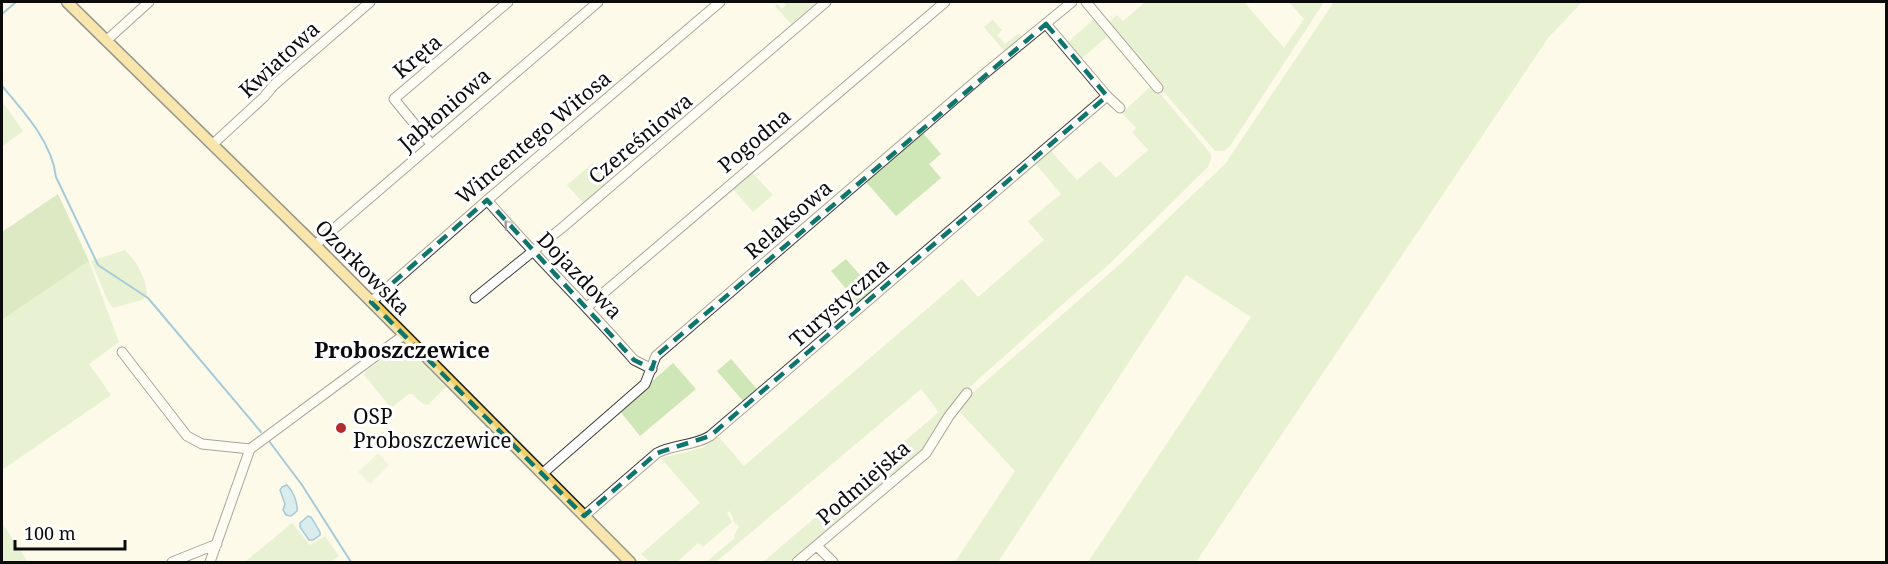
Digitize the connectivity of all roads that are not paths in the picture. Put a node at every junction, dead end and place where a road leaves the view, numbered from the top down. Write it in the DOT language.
graph roads {
  1 [pos="67,2"];
  2 [pos="149,2"];
  3 [pos="370,2"];
  4 [pos="508,2"];
  5 [pos="598,2"];
  6 [pos="720,2"];
  7 [pos="826,2"];
  8 [pos="945,2"];
  9 [pos="1072,2"];
  10 [pos="1086,2"];
  11 [pos="1046,24"];
  12 [pos="107,40"];
  13 [pos="1158,88"];
  14 [pos="1107,96"];
  15 [pos="1120,108"];
  16 [pos="213,144"];
  17 [pos="431,144"];
  18 [pos="487,200"];
  19 [pos="315,245"];
  20 [pos="534,251"];
  21 [pos="475,298"];
  22 [pos="371,302"];
  23 [pos="587,307"];
  24 [pos="404,335"];
  25 [pos="122,352"];
  26 [pos="652,369"];
  27 [pos="967,393"];
  28 [pos="250,449"];
  29 [pos="542,474"];
  30 [pos="584,516"];
  31 [pos="217,544"];
  32 [pos="817,546"];
  33 [pos="172,562"];
  34 [pos="210,562"];
  35 [pos="630,562"];
  36 [pos="797,562"];
  37 [pos="833,562"];
  1 -- 12 [label="main road, Ozorkowska"];
  2 -- 12 [label="street"];
  3 -- 16 [label="street, Kwiatowa"];
  4 -- 17 [label="street, Kręta"];
  5 -- 17 [label="street, Jabłoniowa"];
  6 -- 18 [label="street, Wincentego Witosa"];
  7 -- 20 [label="street, Czereśniowa"];
  8 -- 23 [label="street, Pogodna"];
  9 -- 11 [label="street, Relaksowa"];
  10 -- 13 [label="street"];
  11 -- 14 [label="street"];
  11 -- 26 [label="street, Relaksowa"];
  12 -- 16 [label="main road, Ozorkowska"];
  14 -- 15 [label="street"];
  14 -- 30 [label="street, Turystyczna"];
  16 -- 19 [label="main road, Ozorkowska"];
  17 -- 19 [label="street, Jabłoniowa"];
  20 -- 18 [label="street, Dojazdowa, one-way"];
  18 -- 22 [label="street, Wincentego Witosa"];
  19 -- 22 [label="main road, Ozorkowska"];
  20 -- 21 [label="street, Czereśniowa"];
  20 -- 23 [label="street, Dojazdowa"];
  22 -- 24 [label="main road, Ozorkowska"];
  23 -- 26 [label="street, Dojazdowa"];
  24 -- 28 [label="street"];
  24 -- 29 [label="main road, Ozorkowska"];
  25 -- 28 [label="street"];
  26 -- 29 [label="street, Relaksowa"];
  27 -- 32 [label="street, Podmiejska"];
  28 -- 31 [label="street"];
  29 -- 30 [label="main road, Ozorkowska"];
  30 -- 35 [label="main road, Ozorkowska"];
  31 -- 33 [label="street"];
  31 -- 34 [label="street"];
  32 -- 36 [label="street, Podmiejska"];
  32 -- 37 [label="street"];
}
